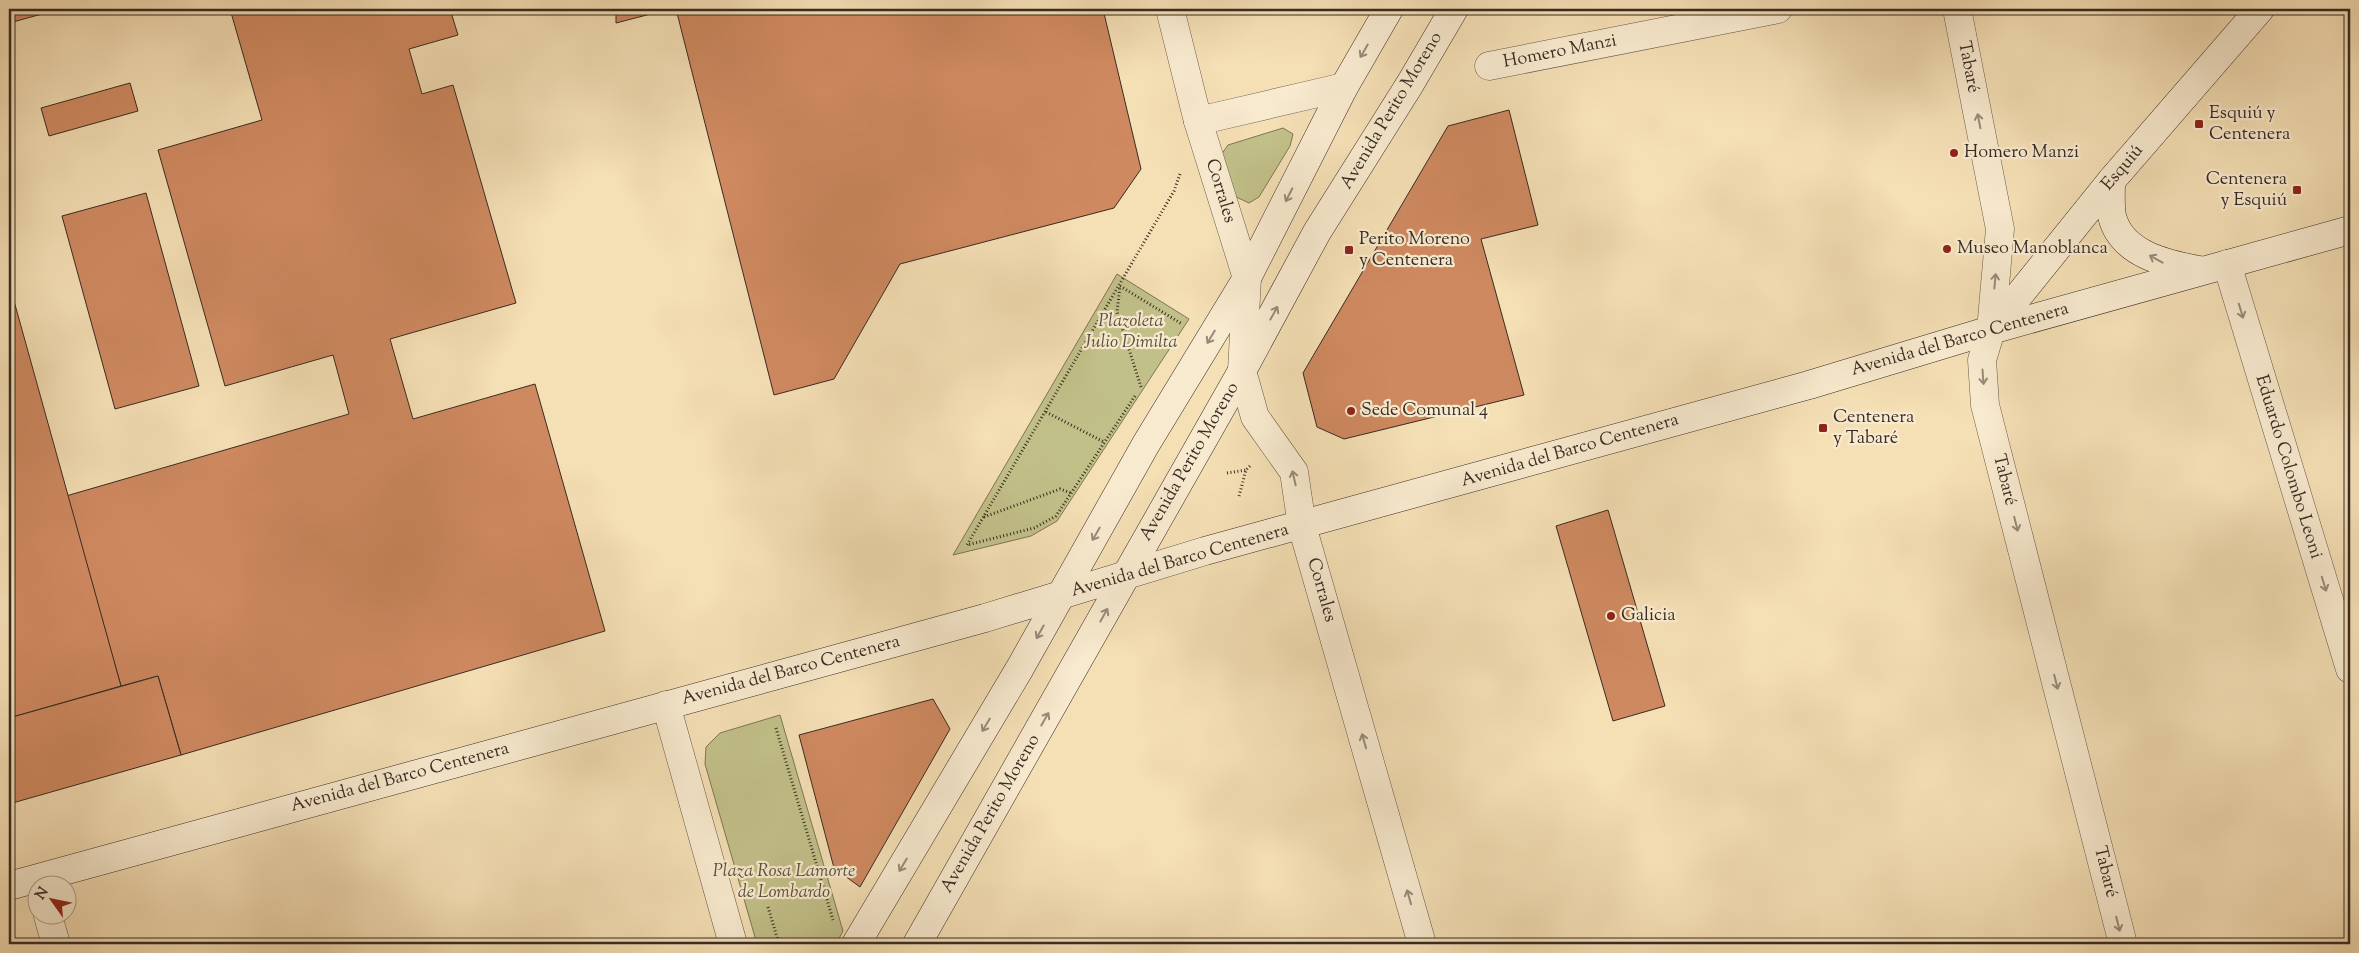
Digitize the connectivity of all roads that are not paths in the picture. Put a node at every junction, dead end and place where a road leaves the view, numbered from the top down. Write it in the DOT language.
graph roads {
  1 [pos="1170,9"];
  2 [pos="1389,9"];
  3 [pos="1454,9"];
  4 [pos="1778,9"];
  5 [pos="1957,9"];
  6 [pos="2260,9"];
  7 [pos="1489,66"];
  8 [pos="1344,86"];
  9 [pos="1198,121"];
  10 [pos="2111,181"];
  11 [pos="2350,230"];
  12 [pos="2215,268"];
  13 [pos="1247,278"];
  14 [pos="1991,330"];
  15 [pos="1242,371"];
  16 [pos="1302,526"];
  17 [pos="1126,576"];
  18 [pos="1060,596"];
  19 [pos="2350,669"];
  20 [pos="666,705"];
  21 [pos="59,876"];
  22 [pos="28,883"];
  23 [pos="9,886"];
  24 [pos="51,926"];
  25 [pos="56,944"];
  26 [pos="733,944"];
  27 [pos="856,944"];
  28 [pos="917,944"];
  29 [pos="1422,944"];
  30 [pos="2123,944"];
  1 -- 9 [label="main road, Corrales"];
  2 -- 8 [label="main road, one-way"];
  15 -- 3 [label="main road, Avenida Perito Moreno, one-way"];
  4 -- 7 [label="main road, Homero Manzi"];
  14 -- 5 [label="main road, Tabaré, one-way"];
  6 -- 10 [label="main road, Esquiú"];
  8 -- 9 [label="main road"];
  8 -- 13 [label="main road, one-way"];
  9 -- 13 [label="main road, Corrales"];
  12 -- 10 [label="main road, one-way"];
  10 -- 14 [label="main road, Esquiú"];
  11 -- 12 [label="main road, Avenida del Barco Centenera"];
  12 -- 14 [label="main road, Avenida del Barco Centenera"];
  12 -- 19 [label="main road, Eduardo Colombo Leoni, one-way"];
  13 -- 15 [label="main road, Corrales"];
  13 -- 18 [label="main road, one-way"];
  14 -- 16 [label="main road, Avenida del Barco Centenera"];
  14 -- 30 [label="main road, Tabaré, one-way"];
  16 -- 15 [label="main road, Corrales, one-way"];
  15 -- 17 [label="main road, Avenida Perito Moreno"];
  16 -- 17 [label="main road, Avenida del Barco Centenera"];
  29 -- 16 [label="main road, Corrales, one-way"];
  17 -- 18 [label="main road, Avenida del Barco Centenera"];
  28 -- 17 [label="main road, Avenida Perito Moreno, one-way"];
  18 -- 20 [label="main road, Avenida del Barco Centenera"];
  18 -- 27 [label="main road, one-way"];
  20 -- 21 [label="main road, Avenida del Barco Centenera"];
  20 -- 26 [label="main road"];
  22 -- 23 [label="main road, Avenida del Barco Centenera"];
  24 -- 25 [label="main road"];
}
